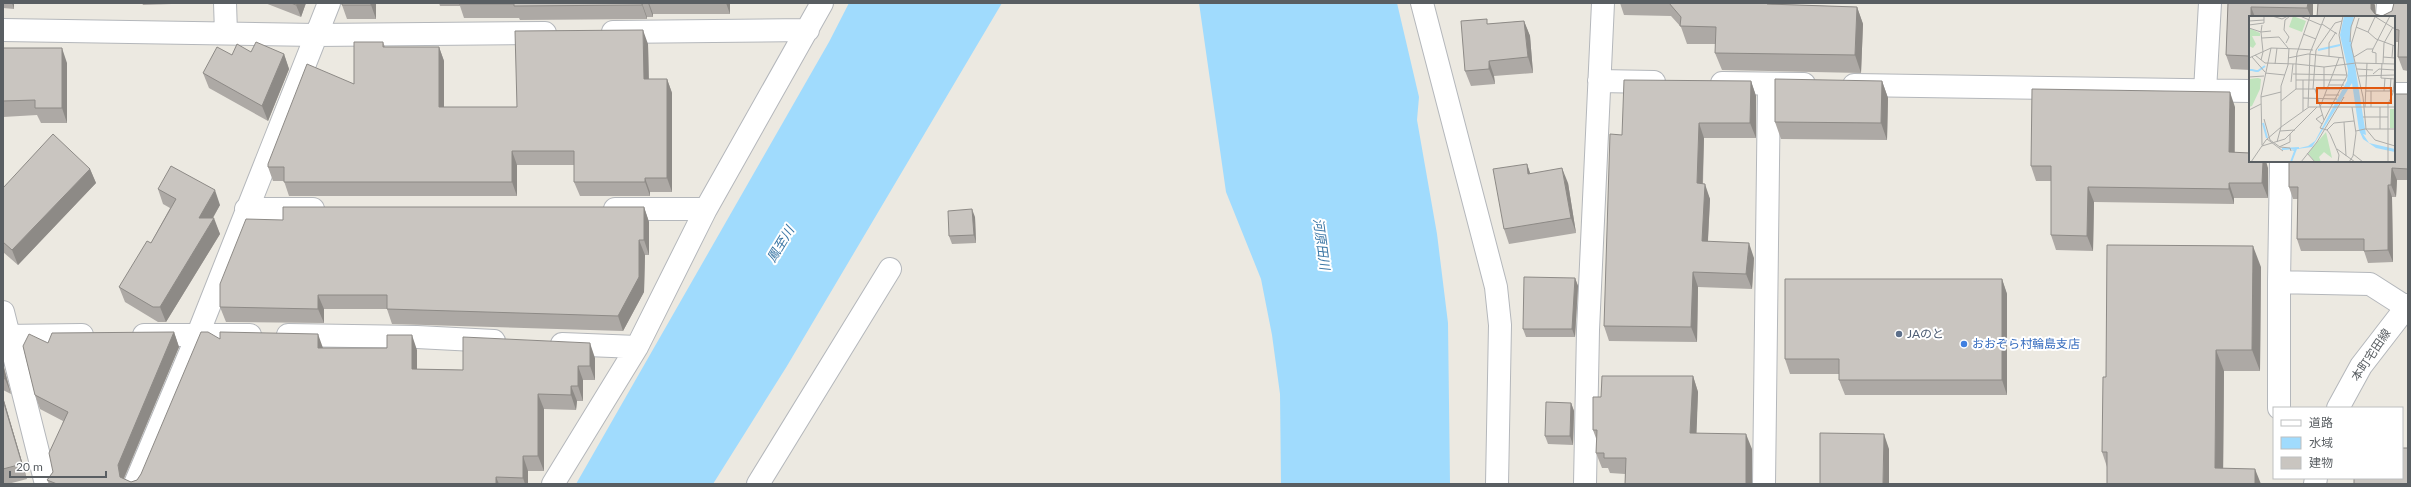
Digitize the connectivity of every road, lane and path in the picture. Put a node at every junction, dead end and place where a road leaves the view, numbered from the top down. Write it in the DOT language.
graph roads {
  1 [pos="225,3"];
  2 [pos="329,3"];
  3 [pos="822,3"];
  4 [pos="1422,3"];
  5 [pos="1603,3"];
  6 [pos="2210,3"];
  7 [pos="2388,3"];
  8 [pos="2387,16"];
  9 [pos="3,30"];
  10 [pos="808,30"];
  11 [pos="562,32"];
  12 [pos="594,32"];
  13 [pos="226,33"];
  14 [pos="316,35"];
  15 [pos="1599,81"];
  16 [pos="1676,82"];
  17 [pos="1700,83"];
  18 [pos="1769,84"];
  19 [pos="2205,91"];
  20 [pos="2249,91"];
  21 [pos="2395,94"];
  22 [pos="2408,94"];
  23 [pos="2281,162"];
  24 [pos="246,210"];
  25 [pos="333,210"];
  26 [pos="595,210"];
  27 [pos="706,210"];
  28 [pos="890,269"];
  29 [pos="2279,282"];
  30 [pos="2407,306"];
  31 [pos="3,312"];
  32 [pos="198,334"];
  33 [pos="103,335"];
  34 [pos="127,335"];
  35 [pos="6,336"];
  36 [pos="511,341"];
  37 [pos="543,343"];
  38 [pos="637,348"];
  39 [pos="2279,407"];
  40 [pos="2339,407"];
  41 [pos="46,484"];
  42 [pos="135,484"];
  43 [pos="553,484"];
  44 [pos="758,484"];
  45 [pos="1498,484"];
  46 [pos="1585,484"];
  47 [pos="1764,484"];
  1 -- 13 [label="street"];
  2 -- 14 [label="street"];
  3 -- 10 [label="street"];
  4 -- 45 [label="street"];
  5 -- 15 [label="street"];
  6 -- 19 [label="street"];
  7 -- 8 [label="street"];
  9 -- 13 [label="street"];
  10 -- 12 [label="street"];
  10 -- 27 [label="street"];
  11 -- 14 [label="street"];
  13 -- 14 [label="street"];
  14 -- 24 [label="street"];
  15 -- 16 [label="street"];
  15 -- 46 [label="street"];
  17 -- 18 [label="street"];
  18 -- 19 [label="street"];
  18 -- 47 [label="street"];
  19 -- 20 [label="street"];
  21 -- 22 [label="street"];
  23 -- 29 [label="street"];
  24 -- 25 [label="street"];
  24 -- 32 [label="street"];
  26 -- 27 [label="street"];
  27 -- 38 [label="street"];
  28 -- 44 [label="street"];
  29 -- 30 [label="street"];
  29 -- 39 [label="street"];
  30 -- 40 [label="street, 本町宅田線"];
  31 -- 35 [label="street"];
  32 -- 34 [label="street"];
  32 -- 36 [label="street"];
  32 -- 42 [label="street"];
  33 -- 35 [label="street"];
  35 -- 41 [label="street"];
  37 -- 38 [label="street"];
  38 -- 43 [label="street"];
}
